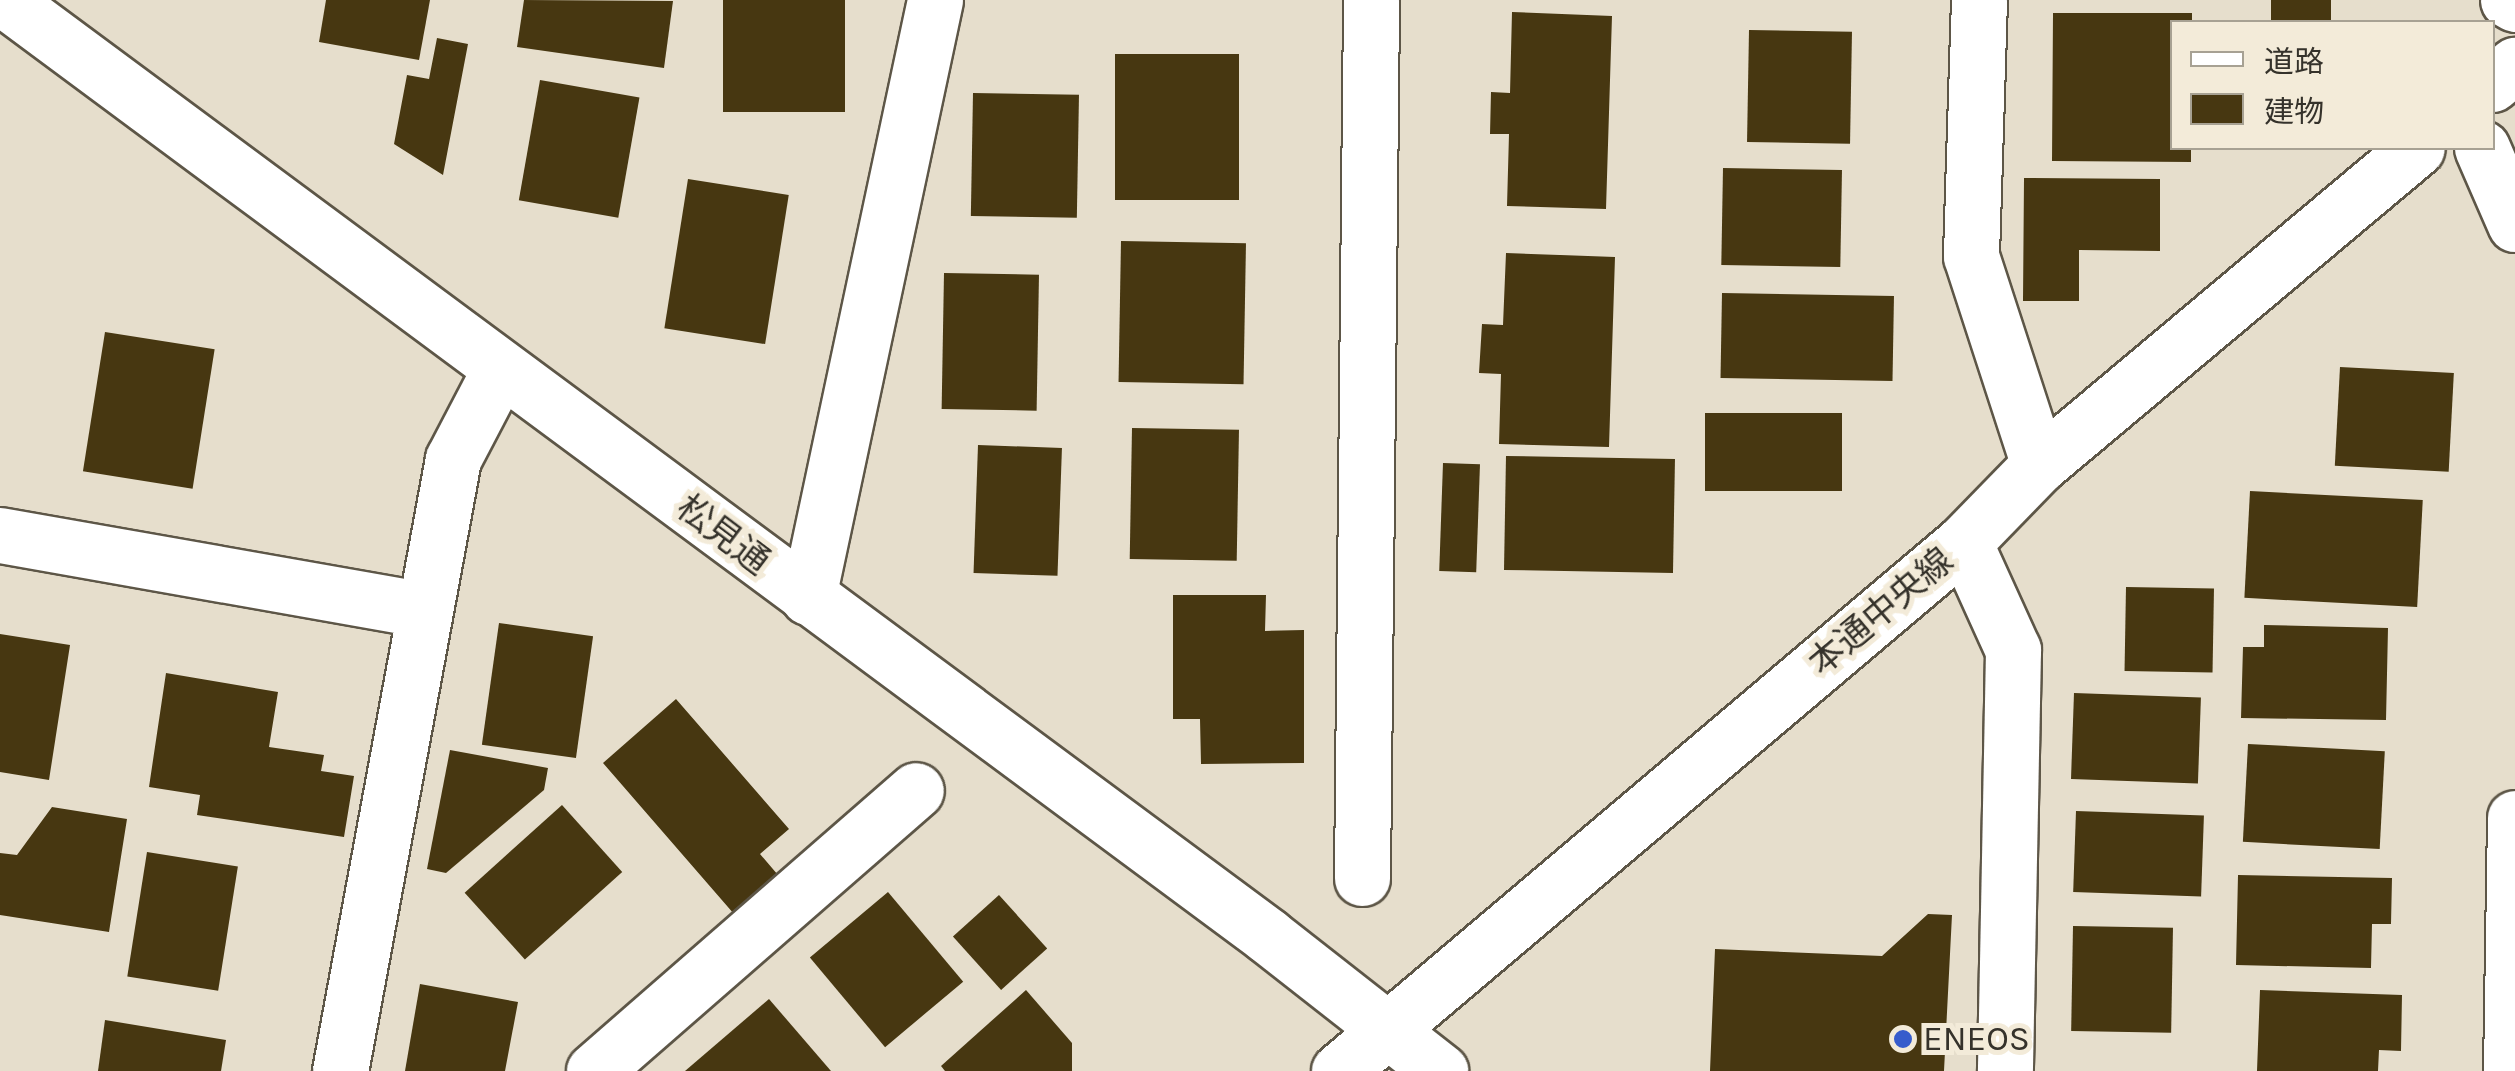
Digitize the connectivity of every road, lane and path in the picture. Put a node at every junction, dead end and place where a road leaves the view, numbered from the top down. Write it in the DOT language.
graph roads {
  1 [pos="5,0"];
  2 [pos="935,0"];
  3 [pos="1371,0"];
  4 [pos="1979,0"];
  5 [pos="2508,0"];
  6 [pos="2515,4"];
  7 [pos="2515,66"];
  8 [pos="2495,82"];
  9 [pos="2416,150"];
  10 [pos="2483,150"];
  11 [pos="2515,224"];
  12 [pos="500,369"];
  13 [pos="2039,465"];
  14 [pos="0,535"];
  15 [pos="1964,542"];
  16 [pos="808,597"];
  17 [pos="424,610"];
  18 [pos="916,790"];
  19 [pos="2515,818"];
  20 [pos="1362,878"];
  21 [pos="1383,1052"];
  22 [pos="340,1071"];
  23 [pos="594,1071"];
  24 [pos="1339,1071"];
  25 [pos="1440,1071"];
  26 [pos="2004,1071"];
  27 [pos="2510,1071"];
  1 -- 12 [label="street, 松見通"];
  2 -- 16 [label="street"];
  3 -- 20 [label="street"];
  4 -- 13 [label="street"];
  5 -- 6 [label="street"];
  7 -- 8 [label="street"];
  9 -- 13 [label="street, 本通中央線"];
  10 -- 11 [label="street"];
  12 -- 16 [label="street, 松見通"];
  12 -- 17 [label="street"];
  13 -- 15 [label="street, 本通中央線"];
  14 -- 17 [label="street"];
  15 -- 21 [label="street, 本通中央線"];
  15 -- 26 [label="street"];
  16 -- 21 [label="street, 松見通"];
  17 -- 22 [label="street"];
  18 -- 23 [label="street"];
  19 -- 27 [label="street"];
  21 -- 24 [label="street, 本通中央線"];
  21 -- 25 [label="street, 松見通"];
}
